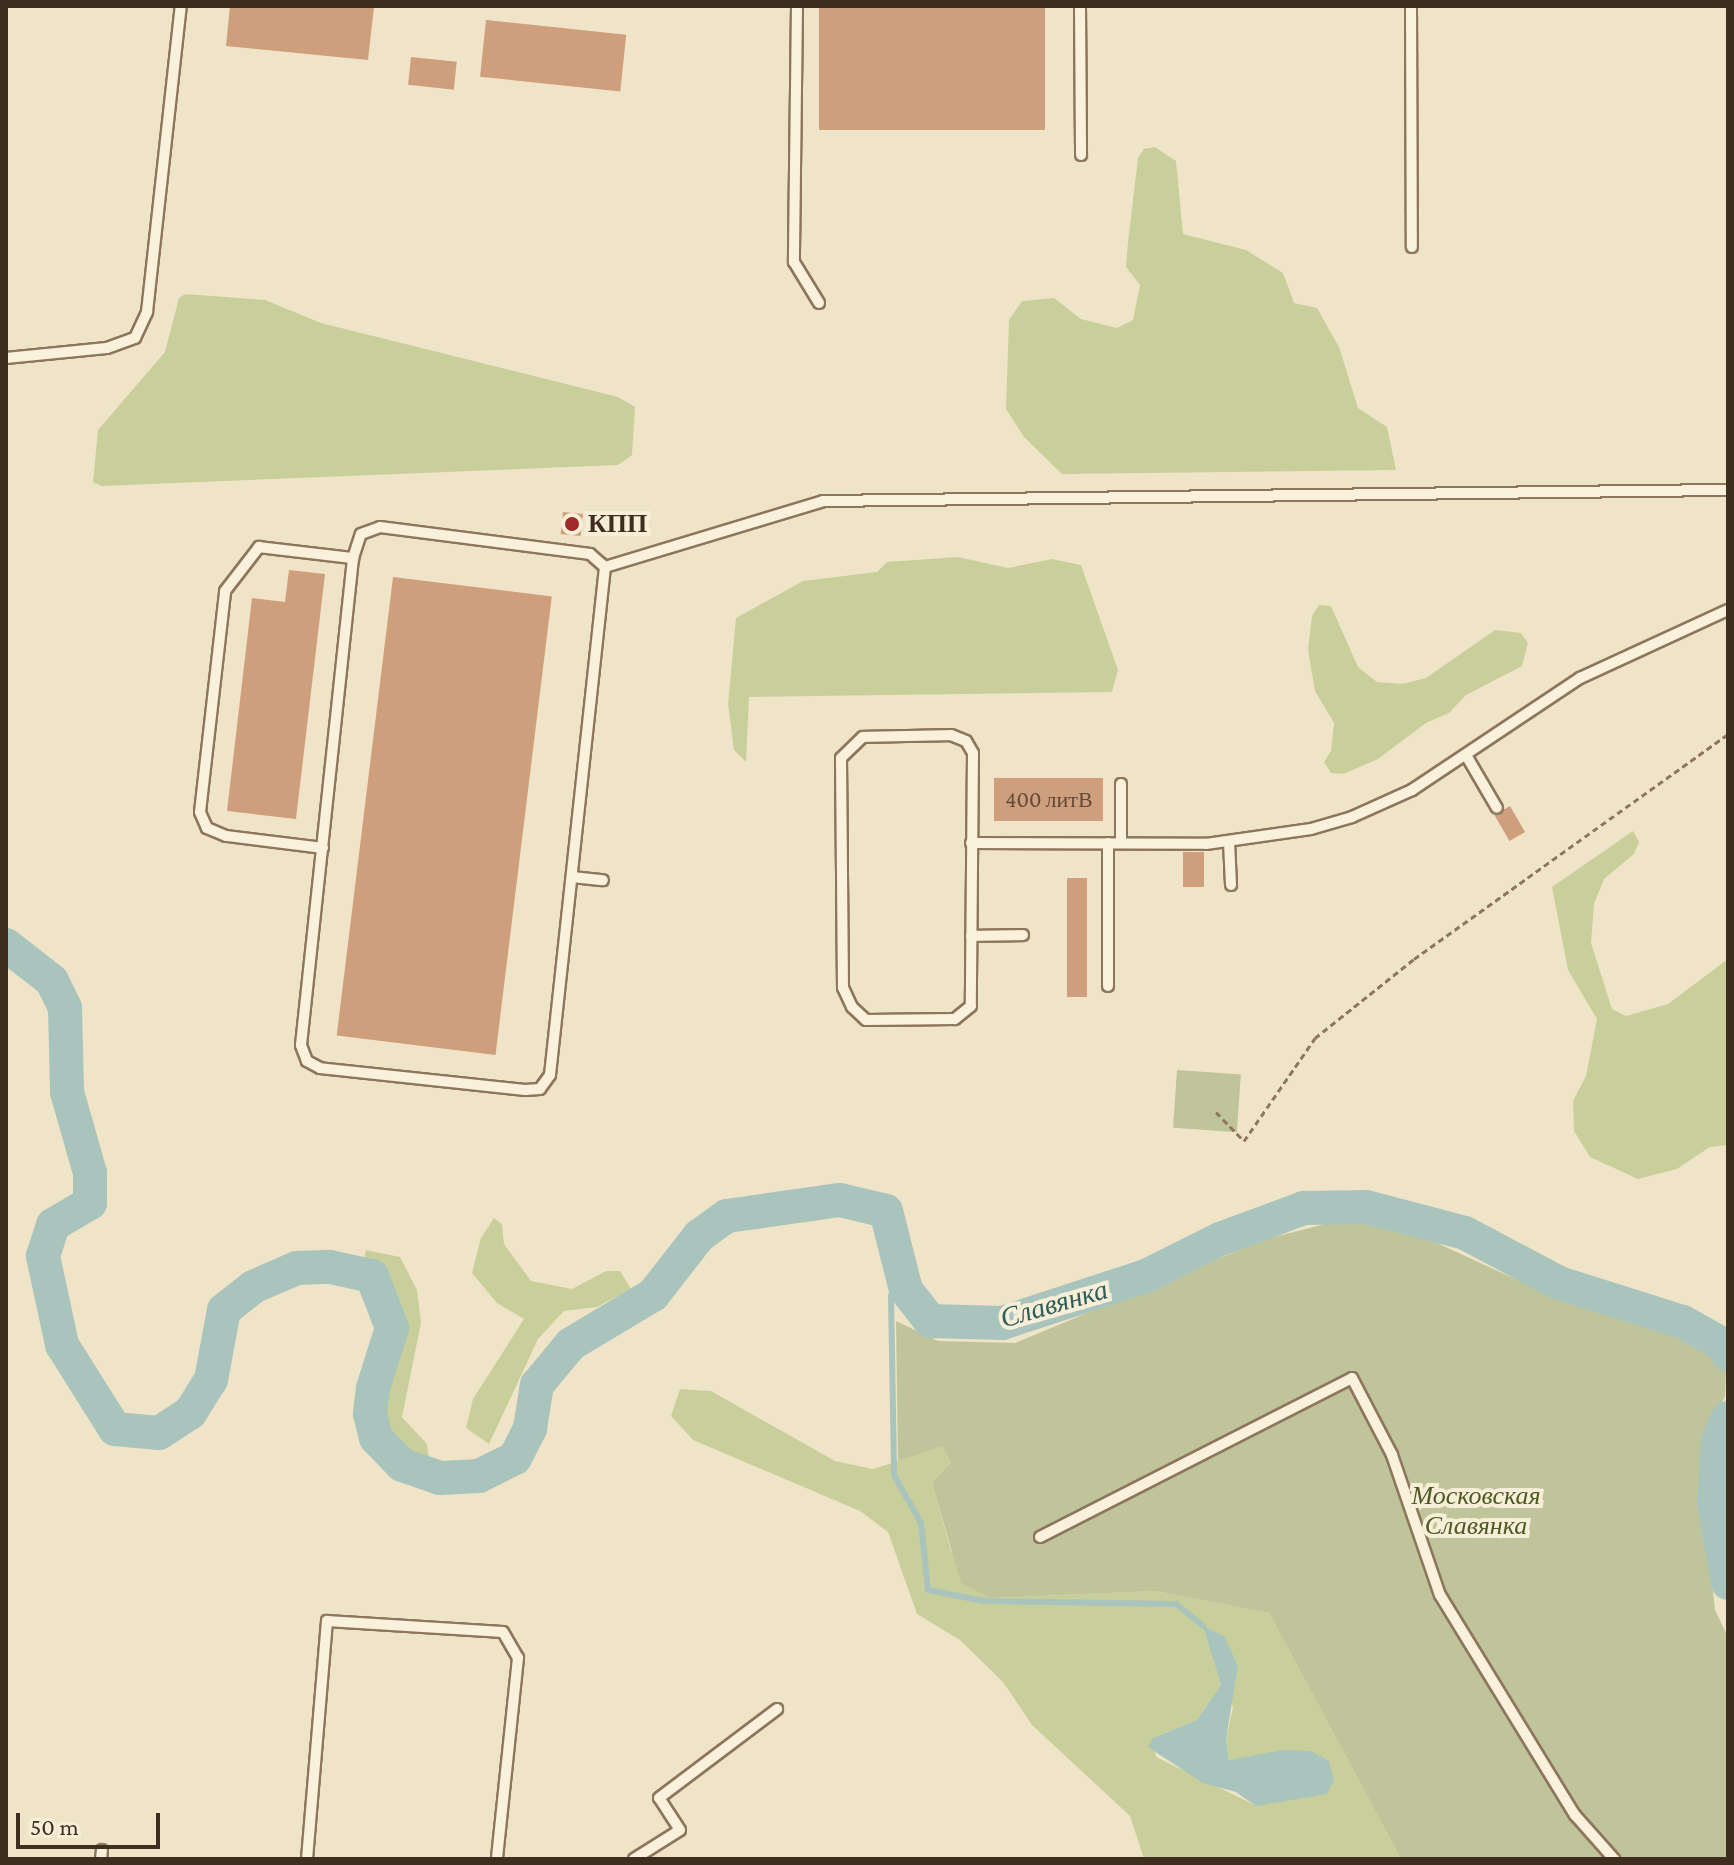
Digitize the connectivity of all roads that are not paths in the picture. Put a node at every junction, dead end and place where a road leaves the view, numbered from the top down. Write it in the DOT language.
graph roads {
  1 [pos="181,6"];
  2 [pos="797,6"];
  3 [pos="1080,6"];
  4 [pos="1411,6"];
  5 [pos="1081,155"];
  6 [pos="1412,247"];
  7 [pos="819,303"];
  8 [pos="6,358"];
  9 [pos="1728,490"];
  10 [pos="353,558"];
  11 [pos="605,567"];
  12 [pos="1728,610"];
  13 [pos="1466,755"];
  14 [pos="1121,784"];
  15 [pos="1497,808"];
  16 [pos="1229,842"];
  17 [pos="971,843"];
  18 [pos="1108,843"];
  19 [pos="1121,843"];
  20 [pos="323,848"];
  21 [pos="572,877"];
  22 [pos="603,880"];
  23 [pos="1231,885"];
  24 [pos="1023,935"];
  25 [pos="971,936"];
  26 [pos="1108,986"];
  27 [pos="1040,1537"];
  28 [pos="777,1709"];
  29 [pos="307,1859"];
  30 [pos="497,1859"];
  31 [pos="634,1859"];
  32 [pos="1614,1859"];
  1 -- 8 [label="lane"];
  2 -- 7 [label="lane"];
  3 -- 5 [label="lane"];
  4 -- 6 [label="lane"];
  9 -- 11 [label="lane"];
  10 -- 11 [label="lane"];
  10 -- 20 [label="lane"];
  10 -- 20 [label="lane"];
  11 -- 21 [label="lane"];
  12 -- 13 [label="lane"];
  13 -- 15 [label="lane"];
  13 -- 16 [label="lane"];
  14 -- 19 [label="lane"];
  16 -- 19 [label="lane"];
  16 -- 23 [label="lane"];
  17 -- 18 [label="lane"];
  17 -- 25 [label="lane"];
  17 -- 25 [label="lane"];
  18 -- 19 [label="lane"];
  18 -- 26 [label="lane"];
  20 -- 21 [label="lane"];
  21 -- 22 [label="lane"];
  24 -- 25 [label="lane"];
  27 -- 32 [label="lane"];
  28 -- 31 [label="lane"];
  29 -- 30 [label="lane"];
}
